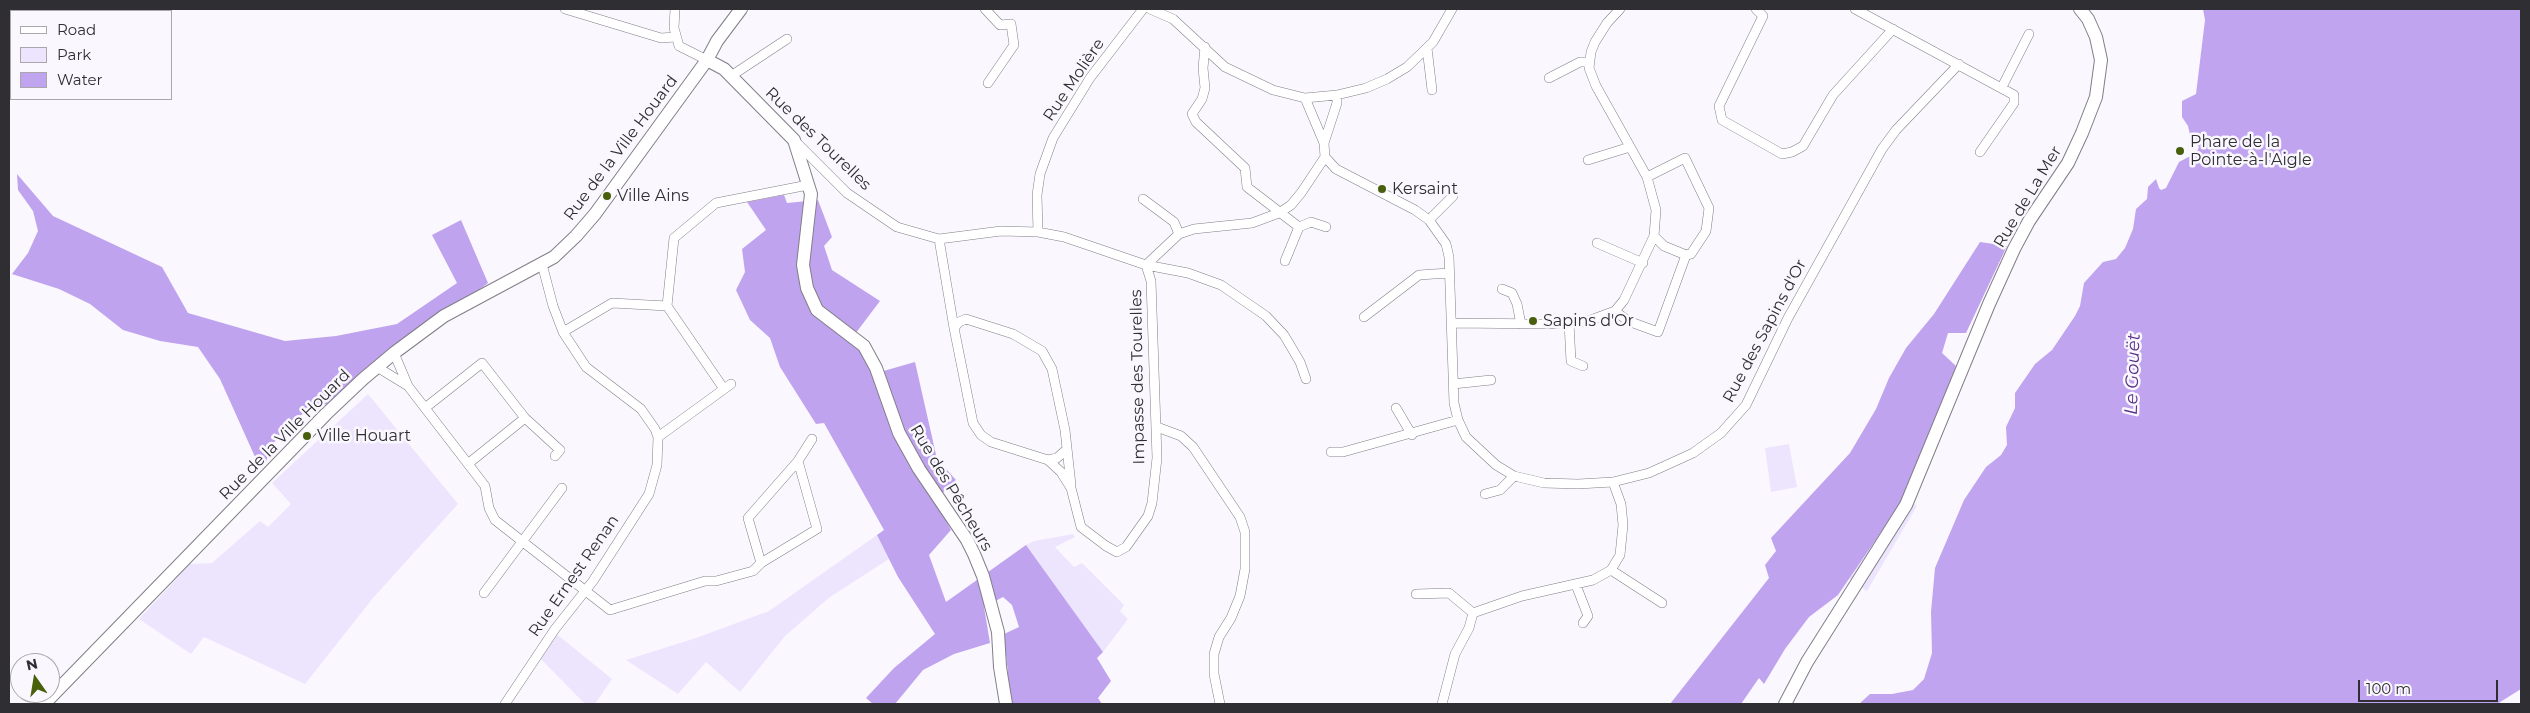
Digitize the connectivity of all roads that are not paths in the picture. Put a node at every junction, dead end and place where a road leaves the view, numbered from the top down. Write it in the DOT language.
graph roads {
  1 [pos="565,9"];
  2 [pos="675,9"];
  3 [pos="741,9"];
  4 [pos="985,9"];
  5 [pos="1142,9"];
  6 [pos="1150,9"];
  7 [pos="1452,9"];
  8 [pos="1620,9"];
  9 [pos="1756,9"];
  10 [pos="1855,9"];
  11 [pos="2080,9"];
  12 [pos="1893,29"];
  13 [pos="2029,34"];
  14 [pos="674,37"];
  15 [pos="787,39"];
  16 [pos="1205,48"];
  17 [pos="1427,48"];
  18 [pos="707,60"];
  19 [pos="1589,62"];
  20 [pos="1959,64"];
  21 [pos="731,76"];
  22 [pos="1549,78"];
  23 [pos="988,83"];
  24 [pos="2002,87"];
  25 [pos="1432,90"];
  26 [pos="1337,96"];
  27 [pos="1305,98"];
  28 [pos="794,140"];
  29 [pos="1324,142"];
  30 [pos="1630,147"];
  31 [pos="1980,152"];
  32 [pos="1324,157"];
  33 [pos="1588,160"];
  34 [pos="1647,177"];
  35 [pos="808,185"];
  36 [pos="1453,196"];
  37 [pos="1143,199"];
  38 [pos="1279,213"];
  39 [pos="1429,220"];
  40 [pos="1300,228"];
  41 [pos="1326,228"];
  42 [pos="1038,232"];
  43 [pos="1179,234"];
  44 [pos="1654,236"];
  45 [pos="939,239"];
  46 [pos="1597,244"];
  47 [pos="1686,256"];
  48 [pos="1285,260"];
  49 [pos="1643,263"];
  50 [pos="542,264"];
  51 [pos="1146,265"];
  52 [pos="1449,273"];
  53 [pos="1502,289"];
  54 [pos="948,295"];
  55 [pos="667,306"];
  56 [pos="1615,311"];
  57 [pos="1364,316"];
  58 [pos="966,319"];
  59 [pos="1452,323"];
  60 [pos="1569,323"];
  61 [pos="1521,324"];
  62 [pos="954,328"];
  63 [pos="564,332"];
  64 [pos="394,353"];
  65 [pos="1583,366"];
  66 [pos="377,367"];
  67 [pos="1306,379"];
  68 [pos="1490,380"];
  69 [pos="1452,384"];
  70 [pos="408,386"];
  71 [pos="425,408"];
  72 [pos="1396,408"];
  73 [pos="525,418"];
  74 [pos="1458,420"];
  75 [pos="1158,427"];
  76 [pos="1412,435"];
  77 [pos="658,437"];
  78 [pos="812,439"];
  79 [pos="1067,449"];
  80 [pos="1332,452"];
  81 [pos="555,456"];
  82 [pos="1048,460"];
  83 [pos="798,461"];
  84 [pos="469,463"];
  85 [pos="1514,476"];
  86 [pos="1613,482"];
  87 [pos="562,488"];
  88 [pos="1071,488"];
  89 [pos="1485,494"];
  90 [pos="523,541"];
  91 [pos="760,563"];
  92 [pos="1611,570"];
  93 [pos="1576,585"];
  94 [pos="585,588"];
  95 [pos="484,593"];
  96 [pos="1416,594"];
  97 [pos="1662,603"];
  98 [pos="1474,613"];
  99 [pos="1582,623"];
  100 [pos="44,704"];
  101 [pos="505,704"];
  102 [pos="1006,704"];
  103 [pos="1220,704"];
  104 [pos="1442,704"];
  105 [pos="1785,704"];
  1 -- 14 [label="street"];
  2 -- 14 [label="street"];
  3 -- 18 [label="street, Rue de la Ville Houard"];
  4 -- 23 [label="street"];
  5 -- 42 [label="street, Rue Molière"];
  6 -- 16 [label="street"];
  7 -- 17 [label="street"];
  8 -- 19 [label="street"];
  9 -- 12 [label="street"];
  10 -- 12 [label="street"];
  11 -- 105 [label="street, Rue de La Mer"];
  12 -- 20 [label="street"];
  13 -- 24 [label="street"];
  14 -- 18 [label="street"];
  15 -- 21 [label="street"];
  16 -- 27 [label="street"];
  16 -- 38 [label="street"];
  17 -- 25 [label="street"];
  17 -- 26 [label="street"];
  18 -- 21 [label="street, Rue des Tourelles"];
  18 -- 50 [label="street, Rue de la Ville Houard"];
  19 -- 22 [label="street"];
  19 -- 30 [label="street"];
  20 -- 24 [label="street"];
  20 -- 86 [label="street, Rue des Sapins d'Or"];
  21 -- 28 [label="street, Rue des Tourelles"];
  24 -- 31 [label="street"];
  26 -- 27 [label="street"];
  26 -- 29 [label="street"];
  27 -- 29 [label="street"];
  28 -- 35 [label="street, Rue des Pêcheurs"];
  28 -- 45 [label="street, Rue des Tourelles"];
  29 -- 32 [label="street"];
  30 -- 33 [label="street"];
  30 -- 34 [label="street"];
  32 -- 38 [label="street"];
  32 -- 39 [label="street, Rue des Sapins d'Or"];
  34 -- 44 [label="street"];
  34 -- 47 [label="street"];
  35 -- 55 [label="street"];
  35 -- 102 [label="street, Rue des Pêcheurs"];
  36 -- 39 [label="street"];
  37 -- 43 [label="street"];
  38 -- 40 [label="street"];
  38 -- 43 [label="street"];
  39 -- 52 [label="street, Rue des Sapins d'Or"];
  40 -- 41 [label="street"];
  40 -- 48 [label="street"];
  42 -- 45 [label="street, Rue des Tourelles"];
  42 -- 51 [label="street, Rue des Tourelles"];
  43 -- 51 [label="street"];
  44 -- 47 [label="street"];
  44 -- 49 [label="street"];
  45 -- 54 [label="street"];
  46 -- 49 [label="street"];
  47 -- 56 [label="street"];
  49 -- 56 [label="street"];
  50 -- 63 [label="street"];
  50 -- 64 [label="street, Rue de la Ville Houard"];
  51 -- 67 [label="street, Rue des Tourelles"];
  51 -- 75 [label="street, Impasse des Tourelles"];
  52 -- 57 [label="street"];
  52 -- 59 [label="street, Rue des Sapins d'Or"];
  53 -- 61 [label="street"];
  54 -- 58 [label="street"];
  54 -- 62 [label="street"];
  55 -- 63 [label="street"];
  55 -- 77 [label="street"];
  56 -- 60 [label="street"];
  58 -- 62 [label="street"];
  58 -- 79 [label="street"];
  59 -- 61 [label="street"];
  59 -- 69 [label="street, Rue des Sapins d'Or"];
  60 -- 61 [label="street"];
  60 -- 65 [label="street"];
  62 -- 82 [label="street"];
  63 -- 77 [label="street"];
  64 -- 66 [label="street, Rue de la Ville Houard"];
  64 -- 70 [label="street"];
  66 -- 70 [label="street"];
  66 -- 100 [label="street, Rue de la Ville Houard"];
  68 -- 69 [label="street"];
  69 -- 74 [label="street, Rue des Sapins d'Or"];
  70 -- 71 [label="street"];
  71 -- 73 [label="street"];
  71 -- 84 [label="street"];
  72 -- 76 [label="street"];
  73 -- 81 [label="street"];
  73 -- 84 [label="street"];
  74 -- 76 [label="street"];
  74 -- 85 [label="street, Rue des Sapins d'Or"];
  75 -- 88 [label="street, Impasse des Tourelles"];
  75 -- 103 [label="street"];
  76 -- 80 [label="street"];
  77 -- 94 [label="street, Rue Ernest Renan"];
  78 -- 83 [label="street"];
  79 -- 82 [label="street"];
  79 -- 88 [label="street"];
  82 -- 88 [label="street"];
  83 -- 91 [label="street"];
  83 -- 91 [label="street"];
  84 -- 90 [label="street"];
  85 -- 86 [label="street, Rue des Sapins d'Or"];
  85 -- 89 [label="street"];
  86 -- 92 [label="street"];
  87 -- 90 [label="street"];
  90 -- 94 [label="street"];
  90 -- 95 [label="street"];
  91 -- 94 [label="street"];
  92 -- 93 [label="street"];
  92 -- 97 [label="street"];
  93 -- 98 [label="street"];
  93 -- 99 [label="street"];
  94 -- 101 [label="street, Rue Ernest Renan"];
  96 -- 98 [label="street"];
  98 -- 104 [label="street"];
}
